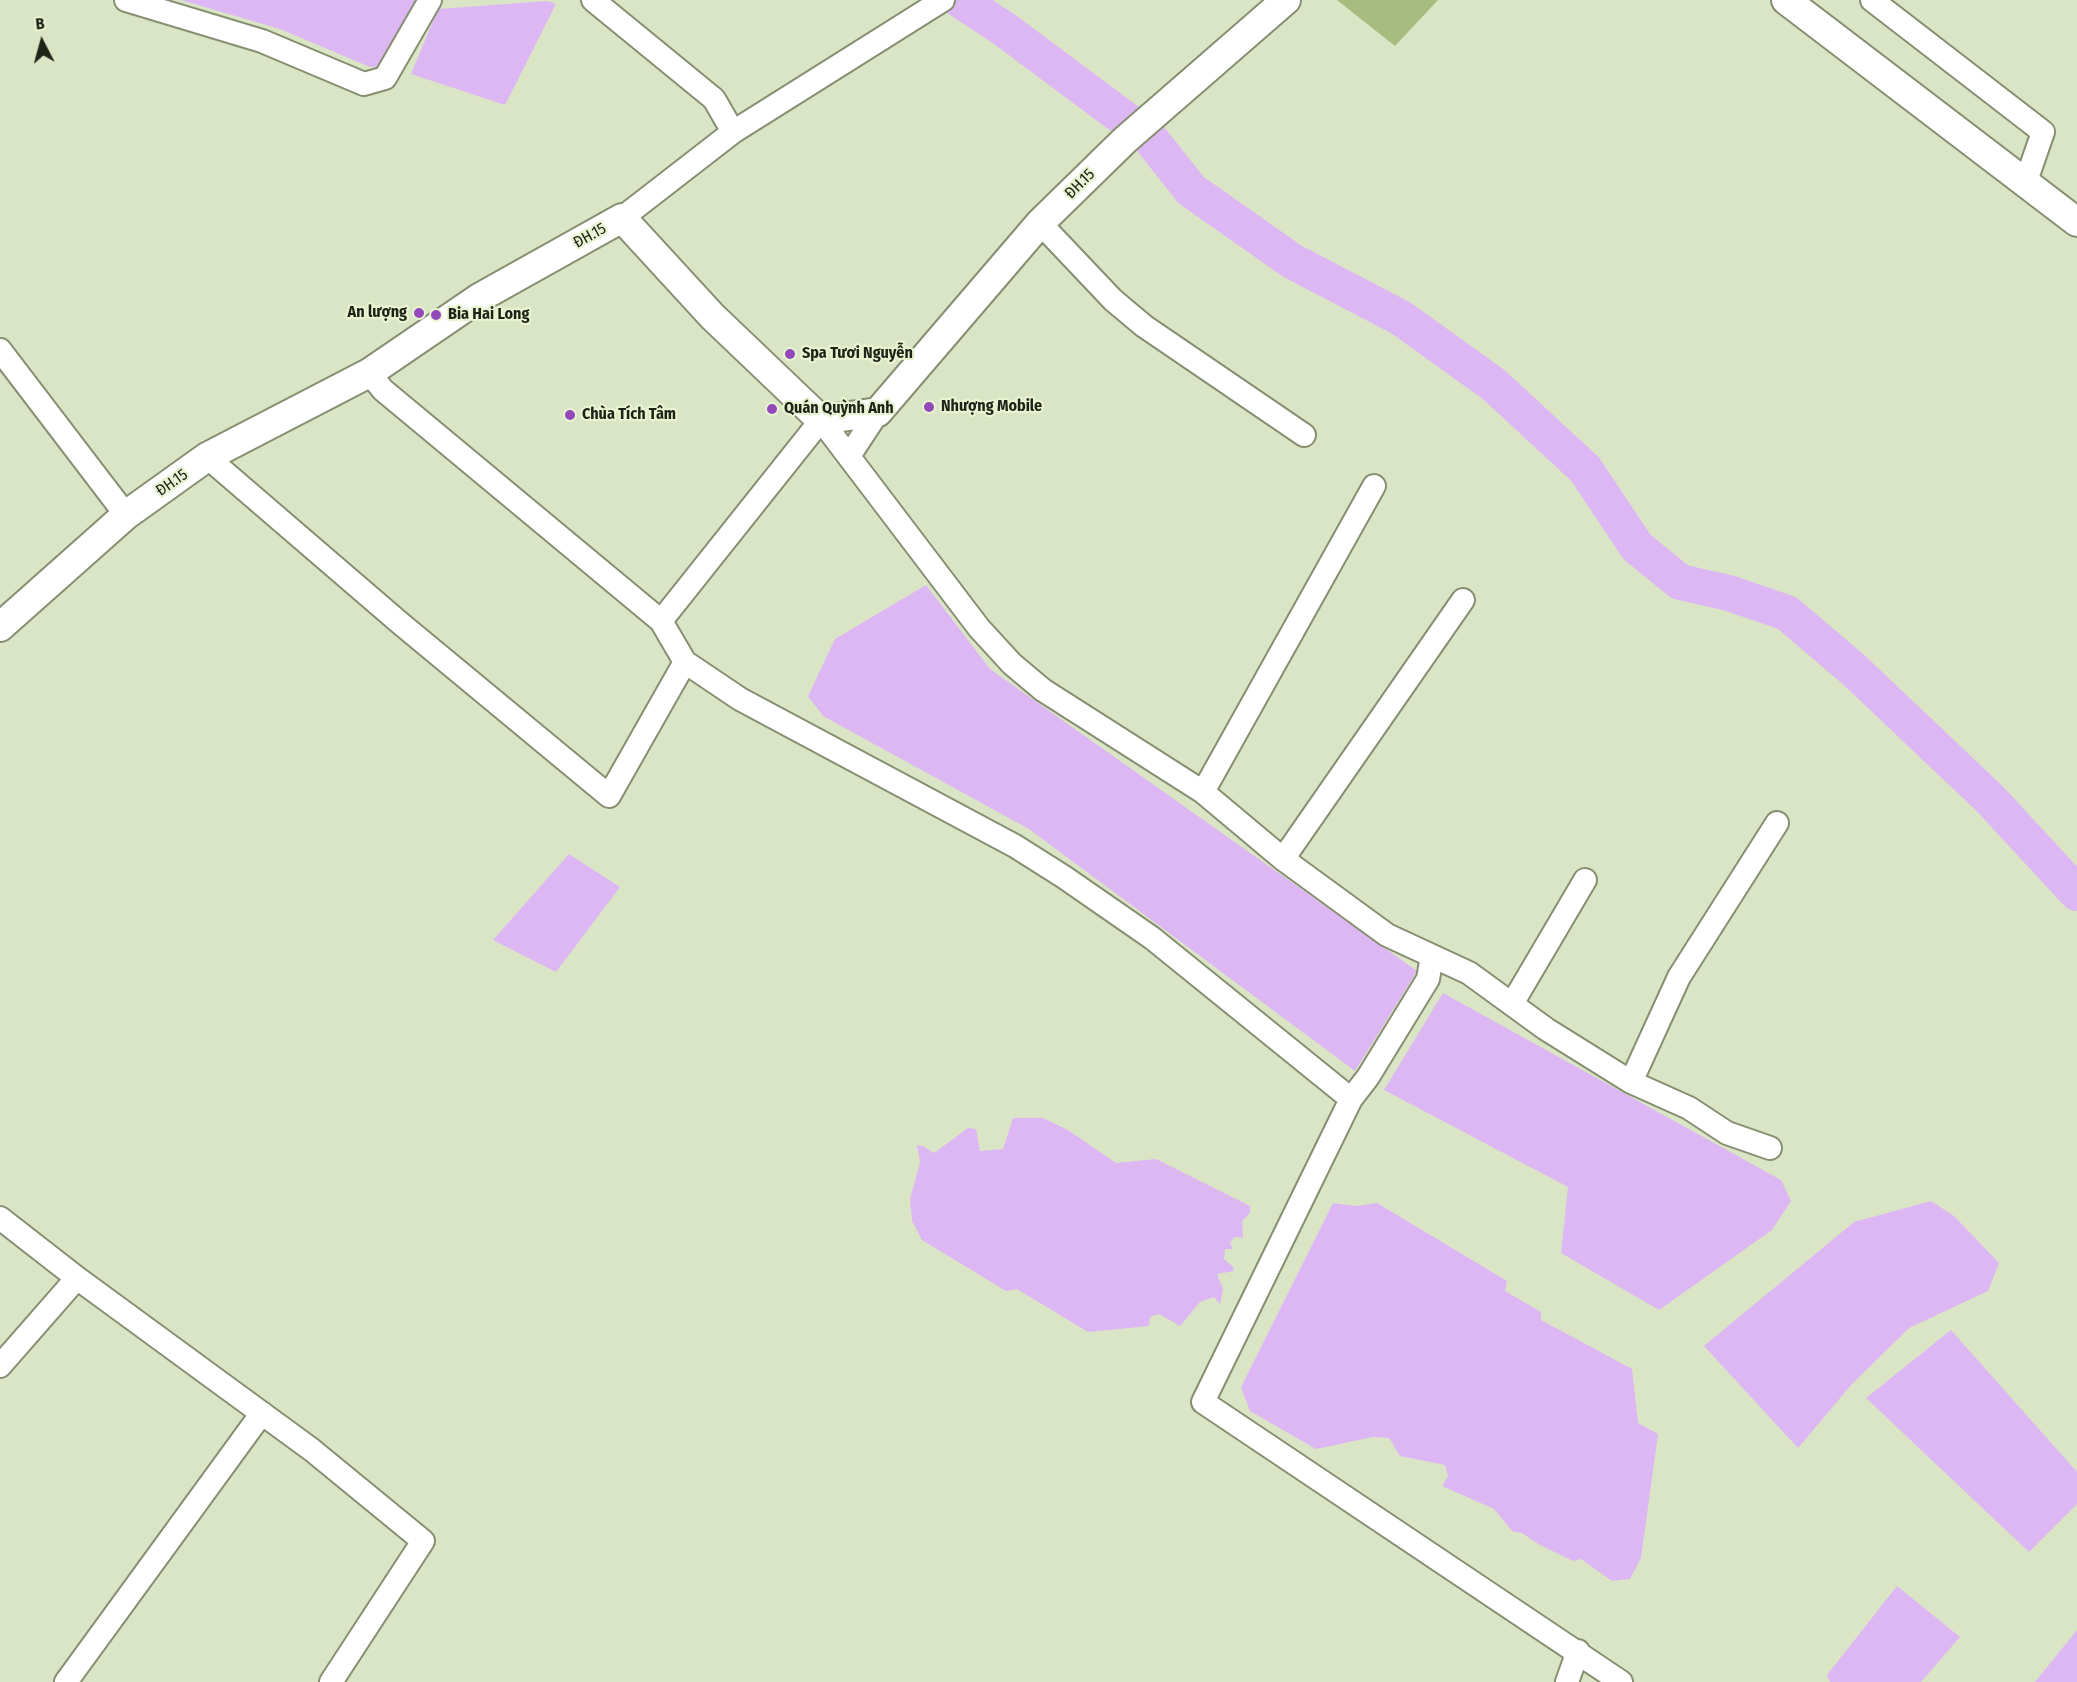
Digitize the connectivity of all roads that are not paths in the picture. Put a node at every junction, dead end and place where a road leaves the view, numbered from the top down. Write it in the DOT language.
graph roads {
  1 [pos="126,0"];
  2 [pos="593,0"];
  3 [pos="943,0"];
  4 [pos="1286,0"];
  5 [pos="1786,0"];
  6 [pos="1872,0"];
  7 [pos="427,4"];
  8 [pos="733,132"];
  9 [pos="2025,184"];
  10 [pos="622,218"];
  11 [pos="2077,222"];
  12 [pos="1040,223"];
  13 [pos="0,350"];
  14 [pos="369,373"];
  15 [pos="878,412"];
  16 [pos="821,420"];
  17 [pos="1304,435"];
  18 [pos="849,456"];
  19 [pos="207,458"];
  20 [pos="1374,486"];
  21 [pos="126,515"];
  22 [pos="1463,600"];
  23 [pos="661,621"];
  24 [pos="0,627"];
  25 [pos="685,662"];
  26 [pos="1203,792"];
  27 [pos="1777,823"];
  28 [pos="1283,858"];
  29 [pos="1586,880"];
  30 [pos="1432,956"];
  31 [pos="1512,1004"];
  32 [pos="1631,1082"];
  33 [pos="1351,1099"];
  34 [pos="1770,1148"];
  35 [pos="0,1218"];
  36 [pos="77,1278"];
  37 [pos="0,1366"];
  38 [pos="262,1413"];
  39 [pos="1578,1651"];
  40 [pos="66,1682"];
  41 [pos="331,1682"];
  42 [pos="1567,1682"];
  43 [pos="1622,1682"];
  1 -- 7 [label="street"];
  2 -- 8 [label="street"];
  3 -- 8 [label="street"];
  4 -- 12 [label="main road, ĐH.15 / ĐH.15"];
  5 -- 9 [label="main road"];
  6 -- 9 [label="street"];
  8 -- 10 [label="street"];
  9 -- 11 [label="main road"];
  10 -- 14 [label="main road, ĐH.15 / ĐH.15"];
  10 -- 16 [label="main road, ĐH.15 / ĐH.15"];
  12 -- 15 [label="main road, ĐH.15 / ĐH.15"];
  12 -- 17 [label="street"];
  13 -- 21 [label="street"];
  14 -- 19 [label="main road, ĐH.15 / ĐH.15"];
  14 -- 23 [label="street"];
  15 -- 16 [label="main road"];
  15 -- 18 [label="street"];
  16 -- 18 [label="street"];
  16 -- 23 [label="street"];
  18 -- 26 [label="street"];
  19 -- 21 [label="main road, ĐH.15 / ĐH.15"];
  19 -- 25 [label="street"];
  20 -- 26 [label="street"];
  21 -- 24 [label="main road, ĐH.15 / ĐH.15"];
  22 -- 28 [label="street"];
  23 -- 25 [label="street"];
  25 -- 33 [label="street"];
  26 -- 28 [label="street"];
  27 -- 32 [label="street"];
  28 -- 30 [label="street"];
  29 -- 31 [label="street"];
  30 -- 31 [label="street"];
  30 -- 33 [label="street"];
  31 -- 32 [label="street"];
  32 -- 34 [label="street"];
  33 -- 39 [label="street"];
  35 -- 36 [label="street"];
  36 -- 37 [label="street"];
  36 -- 38 [label="street"];
  38 -- 40 [label="street"];
  38 -- 41 [label="street"];
  39 -- 42 [label="street"];
  39 -- 43 [label="street"];
}
